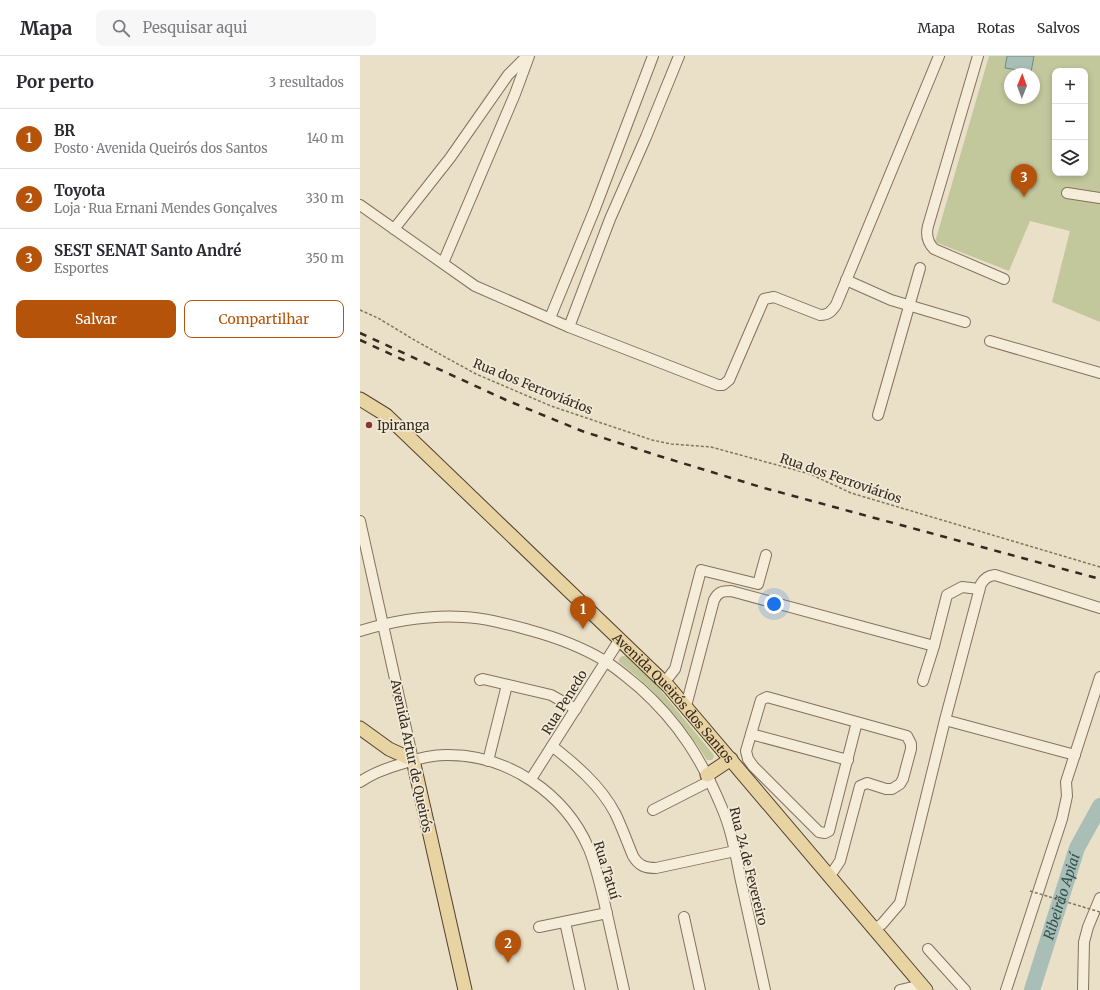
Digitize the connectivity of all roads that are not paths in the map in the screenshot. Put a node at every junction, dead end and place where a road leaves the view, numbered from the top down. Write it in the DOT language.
graph roads {
  1 [pos="528,56"];
  2 [pos="653,56"];
  3 [pos="679,56"];
  4 [pos="939,56"];
  5 [pos="978,56"];
  6 [pos="1067,193"];
  7 [pos="1100,198"];
  8 [pos="360,205"];
  9 [pos="394,229"];
  10 [pos="443,263"];
  11 [pos="920,268"];
  12 [pos="1004,279"];
  13 [pos="846,280"];
  14 [pos="909,307"];
  15 [pos="550,318"];
  16 [pos="965,322"];
  17 [pos="569,327"];
  18 [pos="990,340"];
  19 [pos="1100,373"];
  20 [pos="360,399"];
  21 [pos="878,415"];
  22 [pos="360,521"];
  23 [pos="766,555"];
  24 [pos="979,589"];
  25 [pos="1100,608"];
  26 [pos="383,625"];
  27 [pos="360,631"];
  28 [pos="620,639"];
  29 [pos="934,646"];
  30 [pos="606,661"];
  31 [pos="1100,677"];
  32 [pos="480,680"];
  33 [pos="923,681"];
  34 [pos="664,683"];
  35 [pos="507,685"];
  36 [pos="686,706"];
  37 [pos="576,709"];
  38 [pos="945,720"];
  39 [pos="857,722"];
  40 [pos="360,728"];
  41 [pos="751,734"];
  42 [pos="552,746"];
  43 [pos="1075,755"];
  44 [pos="730,759"];
  45 [pos="413,760"];
  46 [pos="848,760"];
  47 [pos="488,761"];
  48 [pos="708,778"];
  49 [pos="531,779"];
  50 [pos="360,782"];
  51 [pos="653,810"];
  52 [pos="735,851"];
  53 [pos="830,876"];
  54 [pos="1100,898"];
  55 [pos="607,913"];
  56 [pos="684,917"];
  57 [pos="565,922"];
  58 [pos="539,927"];
  59 [pos="874,929"];
  60 [pos="928,949"];
  61 [pos="924,987"];
  62 [pos="464,990"];
  63 [pos="580,990"];
  64 [pos="624,990"];
  65 [pos="700,990"];
  66 [pos="765,990"];
  67 [pos="900,990"];
  68 [pos="965,990"];
  69 [pos="1006,990"];
  70 [pos="1083,990"];
  1 -- 9 [label="street"];
  1 -- 10 [label="street"];
  2 -- 15 [label="street"];
  3 -- 17 [label="street"];
  4 -- 13 [label="street"];
  5 -- 12 [label="street"];
  6 -- 7 [label="street"];
  8 -- 9 [label="street"];
  9 -- 10 [label="street"];
  10 -- 15 [label="street"];
  11 -- 14 [label="street"];
  13 -- 14 [label="street"];
  13 -- 17 [label="street"];
  14 -- 16 [label="street"];
  14 -- 21 [label="street"];
  15 -- 17 [label="street"];
  18 -- 19 [label="street"];
  20 -- 28 [label="main road, Avenida Queirós dos Santos"];
  22 -- 26 [label="street, Avenida Artur de Queirós"];
  23 -- 34 [label="street"];
  24 -- 25 [label="street"];
  24 -- 29 [label="street"];
  24 -- 38 [label="street"];
  26 -- 27 [label="street, Rua 24 de Fevereiro"];
  26 -- 30 [label="street, Rua 24 de Fevereiro"];
  26 -- 45 [label="street, Avenida Artur de Queirós"];
  28 -- 30 [label="street, Rua Penedo"];
  28 -- 34 [label="main road, Avenida Queirós dos Santos"];
  29 -- 33 [label="street"];
  29 -- 36 [label="street"];
  30 -- 37 [label="street, Rua Penedo"];
  30 -- 48 [label="street, Rua 24 de Fevereiro"];
  31 -- 43 [label="street"];
  32 -- 35 [label="street"];
  34 -- 36 [label="main road, Avenida Queirós dos Santos"];
  35 -- 37 [label="street"];
  35 -- 47 [label="street"];
  36 -- 44 [label="main road, Avenida Queirós dos Santos"];
  37 -- 42 [label="street, Rua Penedo"];
  38 -- 43 [label="street"];
  38 -- 59 [label="street"];
  39 -- 41 [label="street"];
  39 -- 46 [label="street"];
  39 -- 53 [label="street"];
  40 -- 45 [label="main road"];
  41 -- 46 [label="street"];
  41 -- 46 [label="street"];
  42 -- 49 [label="street, Rua Penedo"];
  42 -- 52 [label="street"];
  43 -- 69 [label="street"];
  44 -- 48 [label="main road"];
  44 -- 53 [label="main road, Avenida Queirós dos Santos"];
  45 -- 47 [label="street, Rua Tatuí"];
  45 -- 50 [label="street, Rua Tatuí"];
  45 -- 62 [label="main road, Avenida Artur de Queirós"];
  47 -- 49 [label="street, Rua Tatuí"];
  48 -- 51 [label="street"];
  48 -- 52 [label="street, Rua 24 de Fevereiro"];
  49 -- 55 [label="street, Rua Tatuí"];
  52 -- 66 [label="street, Rua 24 de Fevereiro"];
  53 -- 59 [label="main road, Avenida Queirós dos Santos"];
  54 -- 70 [label="street"];
  55 -- 57 [label="street"];
  55 -- 64 [label="street, Rua Tatuí"];
  56 -- 65 [label="street"];
  57 -- 58 [label="street"];
  57 -- 63 [label="street"];
  59 -- 61 [label="main road, Avenida Queirós dos Santos"];
  60 -- 68 [label="street"];
  61 -- 67 [label="street"];
}
